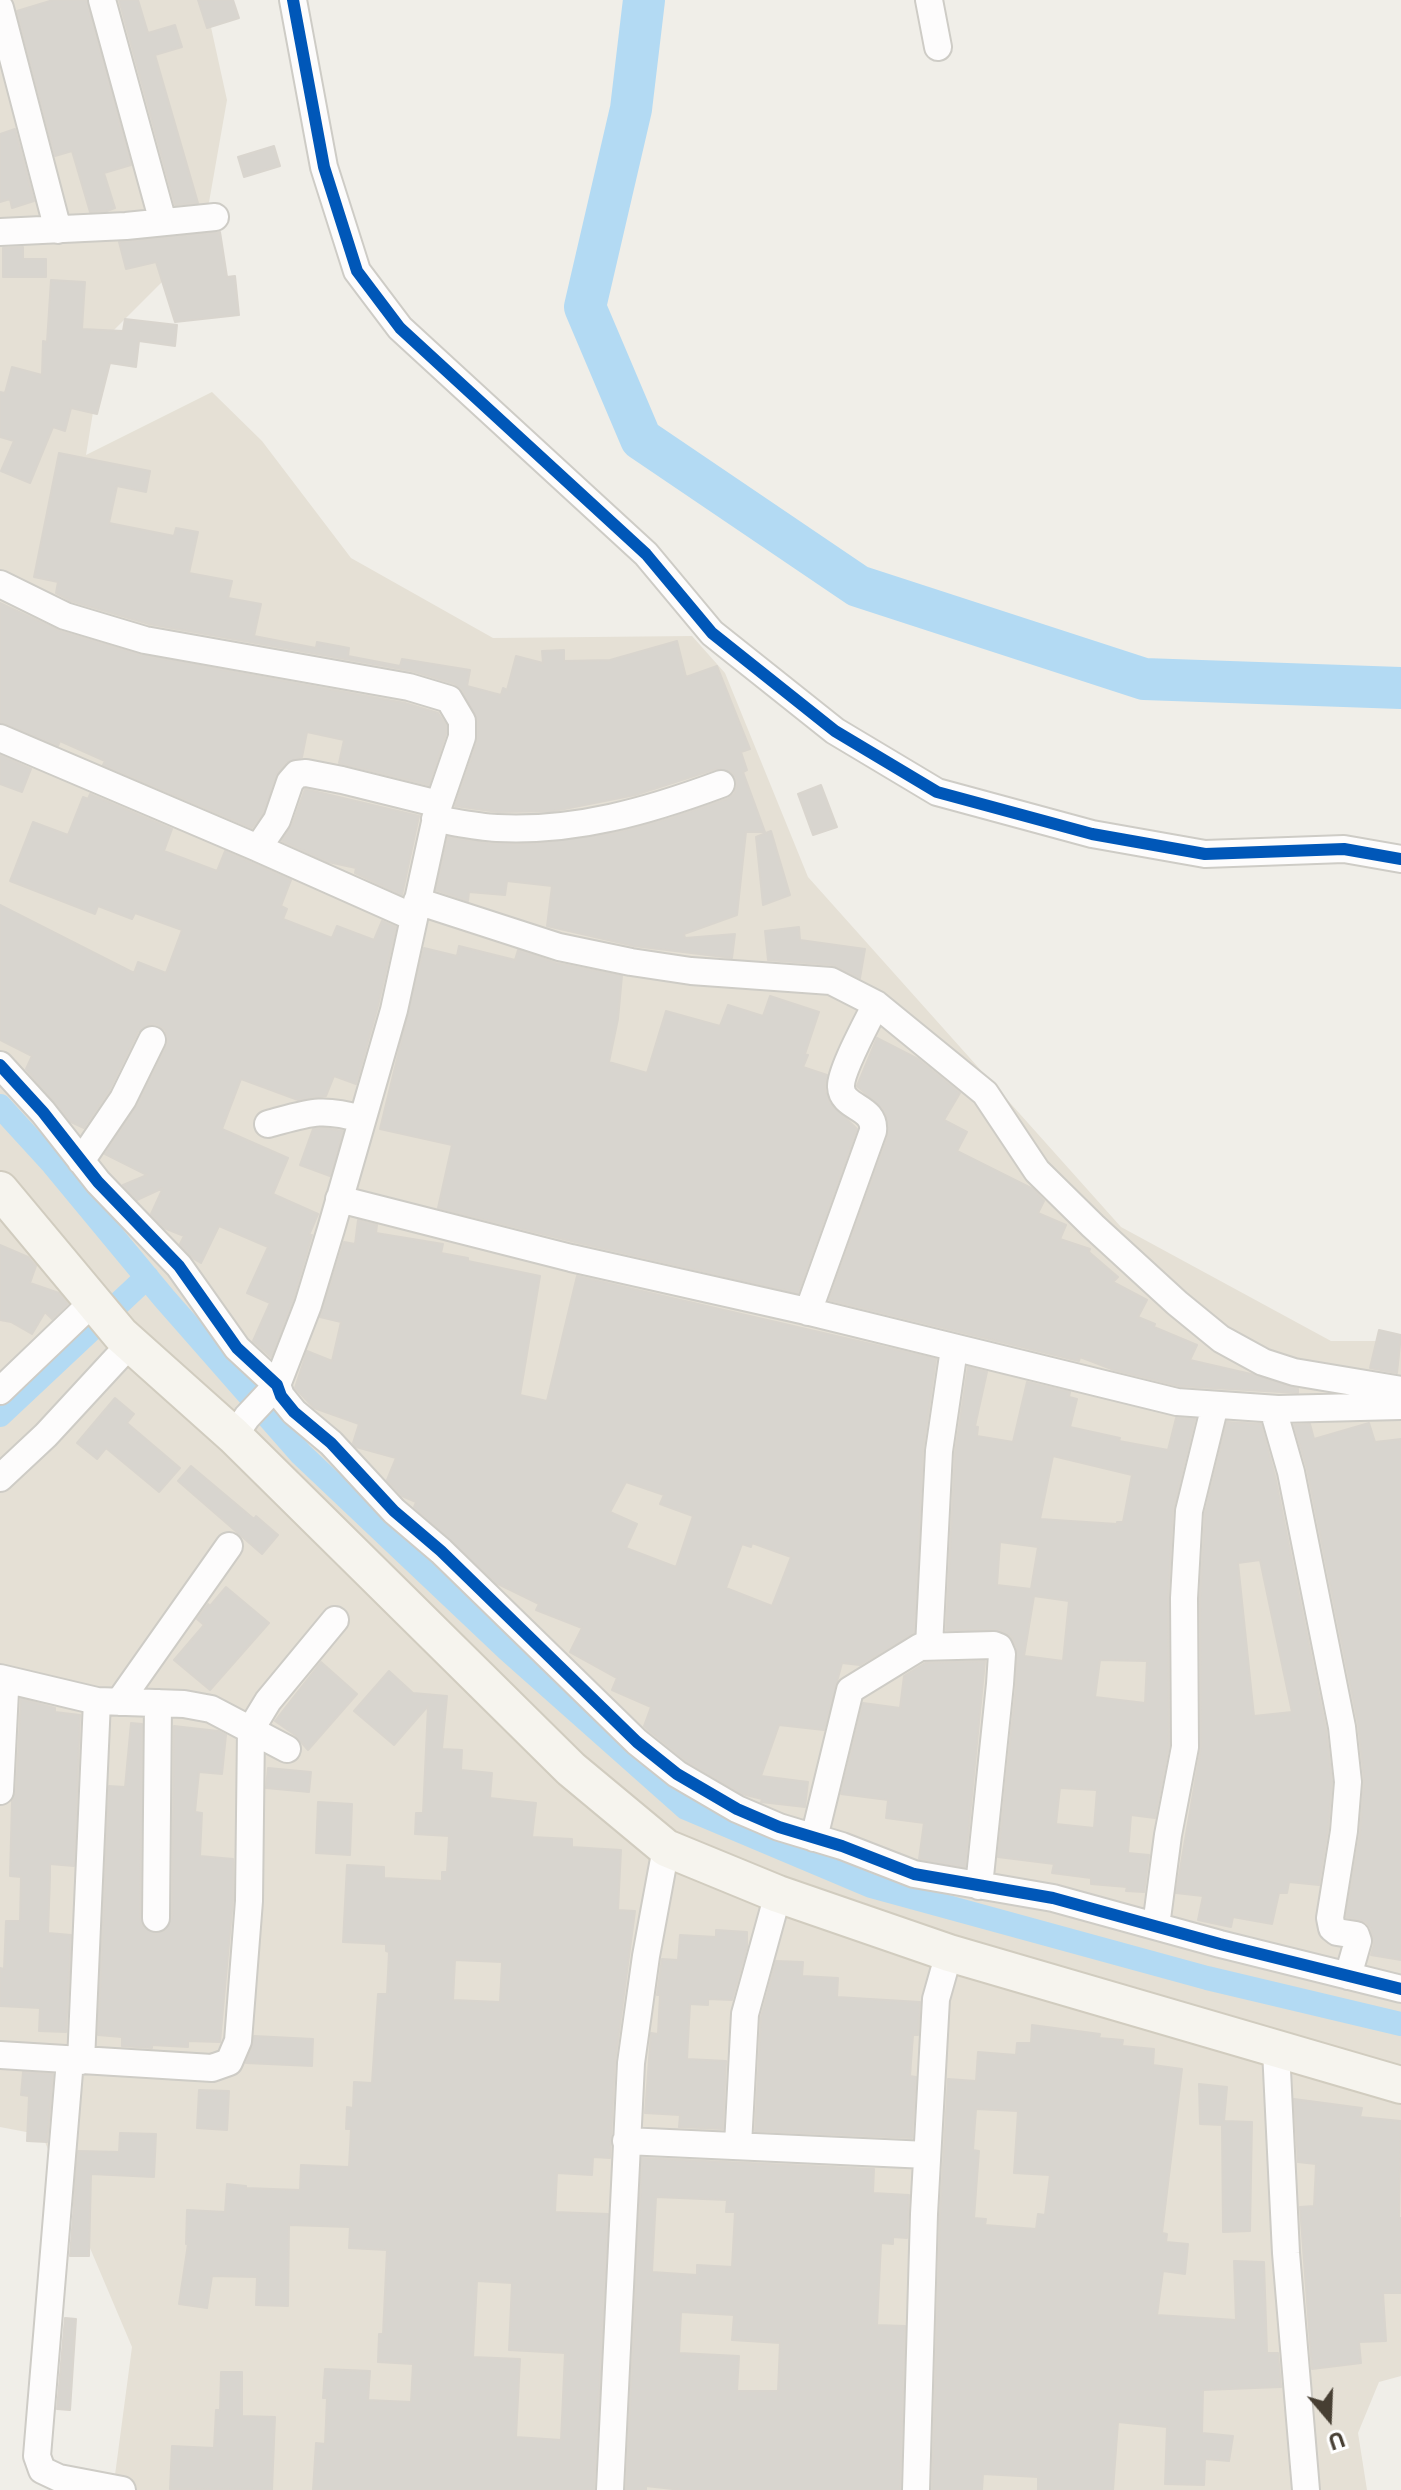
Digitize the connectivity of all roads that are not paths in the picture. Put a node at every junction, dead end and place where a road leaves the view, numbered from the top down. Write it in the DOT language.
graph roads {
  1 [pos="102,0"];
  2 [pos="293,0"];
  3 [pos="929,0"];
  4 [pos="0,8"];
  5 [pos="938,47"];
  6 [pos="215,217"];
  7 [pos="163,222"];
  8 [pos="58,230"];
  9 [pos="0,232"];
  10 [pos="0,584"];
  11 [pos="0,738"];
  12 [pos="721,784"];
  13 [pos="437,812"];
  14 [pos="258,848"];
  15 [pos="1401,859"];
  16 [pos="415,909"];
  17 [pos="876,1004"];
  18 [pos="152,1040"];
  19 [pos="0,1065"];
  20 [pos="362,1119"];
  21 [pos="268,1124"];
  22 [pos="81,1161"];
  23 [pos="0,1190"];
  24 [pos="339,1199"];
  25 [pos="96,1304"];
  26 [pos="808,1312"];
  27 [pos="126,1339"];
  28 [pos="954,1349"];
  29 [pos="274,1389"];
  30 [pos="1401,1390"];
  31 [pos="0,1391"];
  32 [pos="1215,1405"];
  33 [pos="1401,1406"];
  34 [pos="1273,1409"];
  35 [pos="241,1426"];
  36 [pos="0,1478"];
  37 [pos="229,1546"];
  38 [pos="335,1620"];
  39 [pos="929,1646"];
  40 [pos="0,1680"];
  41 [pos="108,1702"];
  42 [pos="158,1703"];
  43 [pos="251,1729"];
  44 [pos="287,1749"];
  45 [pos="0,1791"];
  46 [pos="814,1838"];
  47 [pos="666,1848"];
  48 [pos="979,1886"];
  49 [pos="778,1894"];
  50 [pos="156,1918"];
  51 [pos="1156,1926"];
  52 [pos="949,1953"];
  53 [pos="1348,1976"];
  54 [pos="1401,1989"];
  55 [pos="1276,2050"];
  56 [pos="0,2055"];
  57 [pos="75,2060"];
  58 [pos="1401,2085"];
  59 [pos="626,2141"];
  60 [pos="738,2145"];
  61 [pos="927,2155"];
  62 [pos="122,2490"];
  63 [pos="610,2490"];
  64 [pos="916,2490"];
  65 [pos="1306,2490"];
  1 -- 7 [label="street"];
  2 -- 15 [label="street"];
  3 -- 5 [label="street"];
  4 -- 8 [label="street"];
  6 -- 7 [label="street"];
  7 -- 8 [label="street"];
  8 -- 9 [label="street"];
  10 -- 13 [label="street"];
  11 -- 14 [label="street"];
  12 -- 13 [label="street"];
  13 -- 14 [label="street"];
  13 -- 16 [label="street"];
  14 -- 16 [label="street"];
  16 -- 17 [label="street"];
  16 -- 20 [label="street"];
  17 -- 26 [label="street"];
  17 -- 30 [label="street"];
  18 -- 22 [label="street"];
  19 -- 22 [label="street"];
  20 -- 21 [label="street"];
  20 -- 24 [label="street"];
  22 -- 29 [label="street"];
  23 -- 25 [label="main road"];
  24 -- 26 [label="street"];
  24 -- 29 [label="street"];
  25 -- 27 [label="main road"];
  25 -- 31 [label="street"];
  26 -- 28 [label="street"];
  27 -- 35 [label="main road"];
  27 -- 36 [label="street"];
  28 -- 32 [label="street"];
  28 -- 39 [label="street"];
  29 -- 35 [label="street"];
  29 -- 46 [label="street"];
  32 -- 34 [label="street"];
  32 -- 51 [label="street"];
  33 -- 34 [label="street"];
  34 -- 53 [label="street"];
  35 -- 47 [label="main road"];
  37 -- 41 [label="street"];
  38 -- 43 [label="street"];
  39 -- 46 [label="street"];
  39 -- 48 [label="street"];
  40 -- 41 [label="street"];
  40 -- 45 [label="street"];
  41 -- 42 [label="street"];
  41 -- 57 [label="street"];
  42 -- 43 [label="street"];
  42 -- 50 [label="street"];
  43 -- 44 [label="street"];
  43 -- 57 [label="street"];
  46 -- 48 [label="street"];
  47 -- 49 [label="main road"];
  47 -- 59 [label="street"];
  48 -- 51 [label="street"];
  49 -- 52 [label="main road"];
  49 -- 60 [label="street"];
  51 -- 53 [label="street"];
  52 -- 55 [label="main road"];
  52 -- 61 [label="street"];
  53 -- 54 [label="street"];
  55 -- 58 [label="main road"];
  55 -- 65 [label="street"];
  56 -- 57 [label="street"];
  57 -- 62 [label="street"];
  59 -- 60 [label="street"];
  59 -- 63 [label="street"];
  60 -- 61 [label="street"];
  61 -- 64 [label="street"];
}
